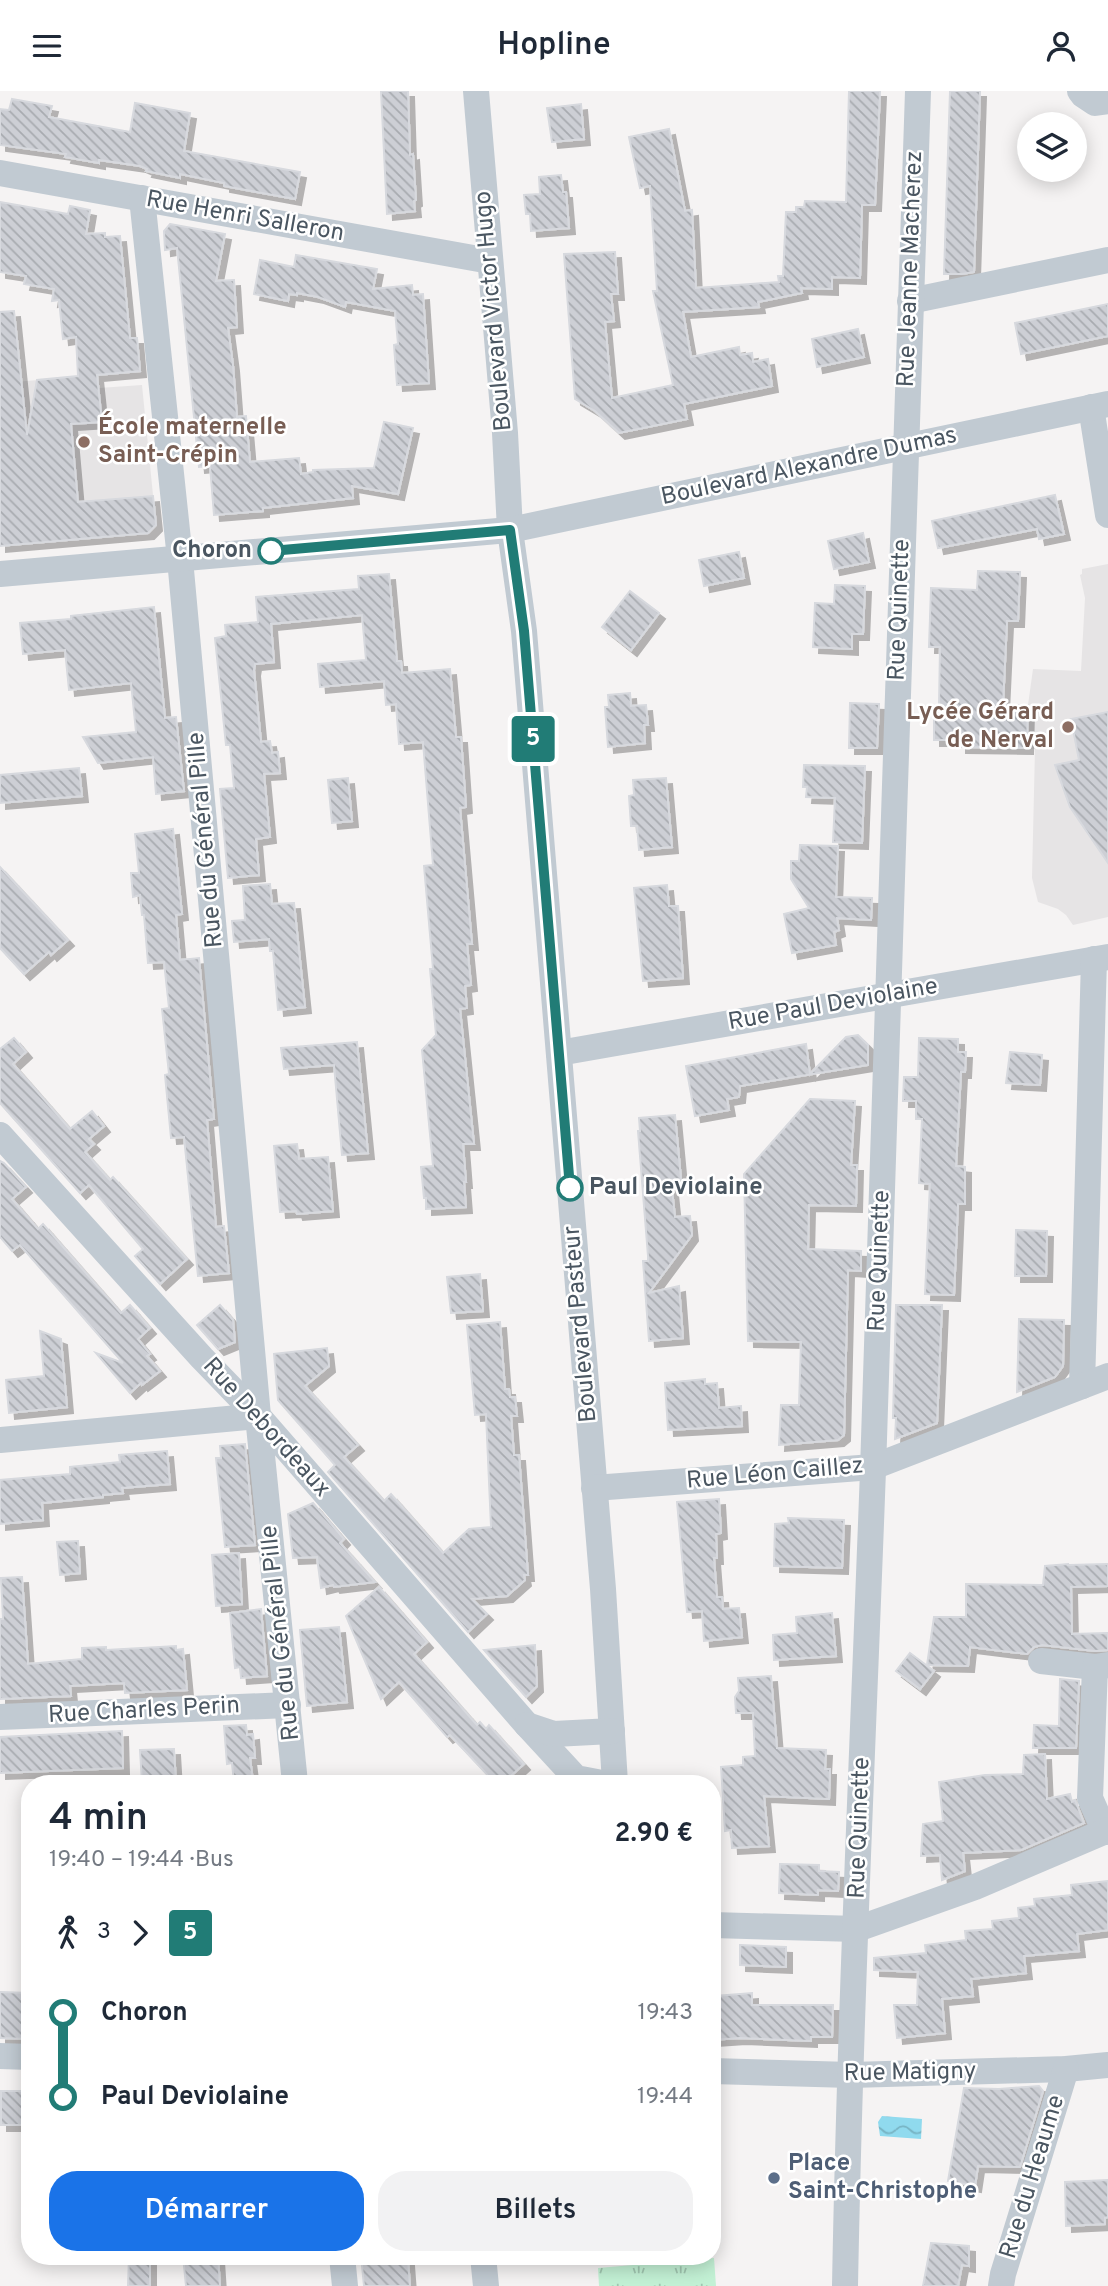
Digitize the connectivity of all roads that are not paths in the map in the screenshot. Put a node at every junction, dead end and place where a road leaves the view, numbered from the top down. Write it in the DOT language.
graph roads {
  1 [pos="476,91"];
  2 [pos="918,91"];
  3 [pos="1080,91"];
  4 [pos="1108,101"];
  5 [pos="0,173"];
  6 [pos="142,198"];
  7 [pos="1108,260"];
  8 [pos="489,261"];
  9 [pos="910,301"];
  10 [pos="1099,406"];
  11 [pos="904,447"];
  12 [pos="1108,515"];
  13 [pos="510,530"];
  14 [pos="180,559"];
  15 [pos="0,574"];
  16 [pos="1101,958"];
  17 [pos="888,996"];
  18 [pos="559,1053"];
  19 [pos="2,1139"];
  20 [pos="1108,1377"];
  21 [pos="1082,1387"];
  22 [pos="258,1416"];
  23 [pos="0,1440"];
  24 [pos="295,1458"];
  25 [pos="873,1467"];
  26 [pos="265,1482"];
  27 [pos="594,1488"];
  28 [pos="1041,1661"];
  29 [pos="1101,1666"];
  30 [pos="288,1705"];
  31 [pos="0,1717"];
  32 [pos="527,1725"];
  33 [pos="612,1731"];
  34 [pos="294,1775"];
  35 [pos="573,1775"];
  36 [pos="615,1775"];
  37 [pos="1106,1831"];
  38 [pos="721,1924"];
  39 [pos="857,1929"];
  40 [pos="0,2056"];
  41 [pos="21,2057"];
  42 [pos="1108,2065"];
  43 [pos="1066,2069"];
  44 [pos="721,2071"];
  45 [pos="851,2075"];
  46 [pos="343,2265"];
  47 [pos="484,2265"];
  48 [pos="345,2286"];
  49 [pos="486,2286"];
  50 [pos="845,2286"];
  51 [pos="1001,2286"];
  1 -- 8 [label="street, Boulevard Victor Hugo"];
  2 -- 9 [label="street, Rue Jeanne Macherez"];
  3 -- 4 [label="street"];
  5 -- 6 [label="street, Rue Henri Salleron"];
  6 -- 8 [label="street, Rue Henri Salleron"];
  6 -- 14 [label="street, Rue du Général Pille"];
  7 -- 9 [label="street"];
  8 -- 13 [label="street, Boulevard Victor Hugo"];
  9 -- 11 [label="street, Rue Jeanne Macherez"];
  10 -- 11 [label="street, Boulevard Alexandre Dumas"];
  10 -- 12 [label="street"];
  11 -- 13 [label="street, Boulevard Alexandre Dumas"];
  11 -- 17 [label="street, Rue Quinette"];
  13 -- 14 [label="street, Boulevard Alexandre Dumas"];
  13 -- 18 [label="street, Boulevard Pasteur"];
  14 -- 15 [label="street, Boulevard Alexandre Dumas"];
  14 -- 22 [label="street, Rue du Général Pille"];
  16 -- 17 [label="street, Rue Paul Deviolaine"];
  16 -- 21 [label="street"];
  17 -- 18 [label="street, Rue Paul Deviolaine"];
  17 -- 25 [label="street, Rue Quinette"];
  18 -- 27 [label="street, Boulevard Pasteur"];
  19 -- 22 [label="street, Rue Debordeaux"];
  20 -- 21 [label="street, Rue Léon Caillez"];
  21 -- 25 [label="street, Rue Léon Caillez"];
  22 -- 23 [label="street"];
  22 -- 24 [label="street, Rue Debordeaux"];
  22 -- 26 [label="street, Rue du Général Pille"];
  24 -- 26 [label="street"];
  24 -- 32 [label="street, Rue Debordeaux"];
  25 -- 27 [label="street, Rue Léon Caillez"];
  25 -- 39 [label="street, Rue Quinette"];
  26 -- 30 [label="street, Rue du Général Pille"];
  27 -- 33 [label="street, Boulevard Pasteur"];
  28 -- 29 [label="street"];
  29 -- 37 [label="street"];
  30 -- 31 [label="street, Rue Charles Perin"];
  30 -- 34 [label="street, Rue du Général Pille"];
  32 -- 33 [label="street"];
  32 -- 35 [label="street, Rue Debordeaux"];
  33 -- 36 [label="street, Boulevard Pasteur"];
  37 -- 39 [label="street"];
  38 -- 39 [label="street"];
  39 -- 45 [label="street, Rue Quinette"];
  40 -- 41 [label="street"];
  42 -- 43 [label="street, Rue Matigny"];
  43 -- 45 [label="street, Rue Matigny"];
  43 -- 51 [label="street, Rue du Heaume"];
  44 -- 45 [label="street, Rue Matigny"];
  45 -- 50 [label="street"];
  46 -- 48 [label="street"];
  47 -- 49 [label="street"];
}
